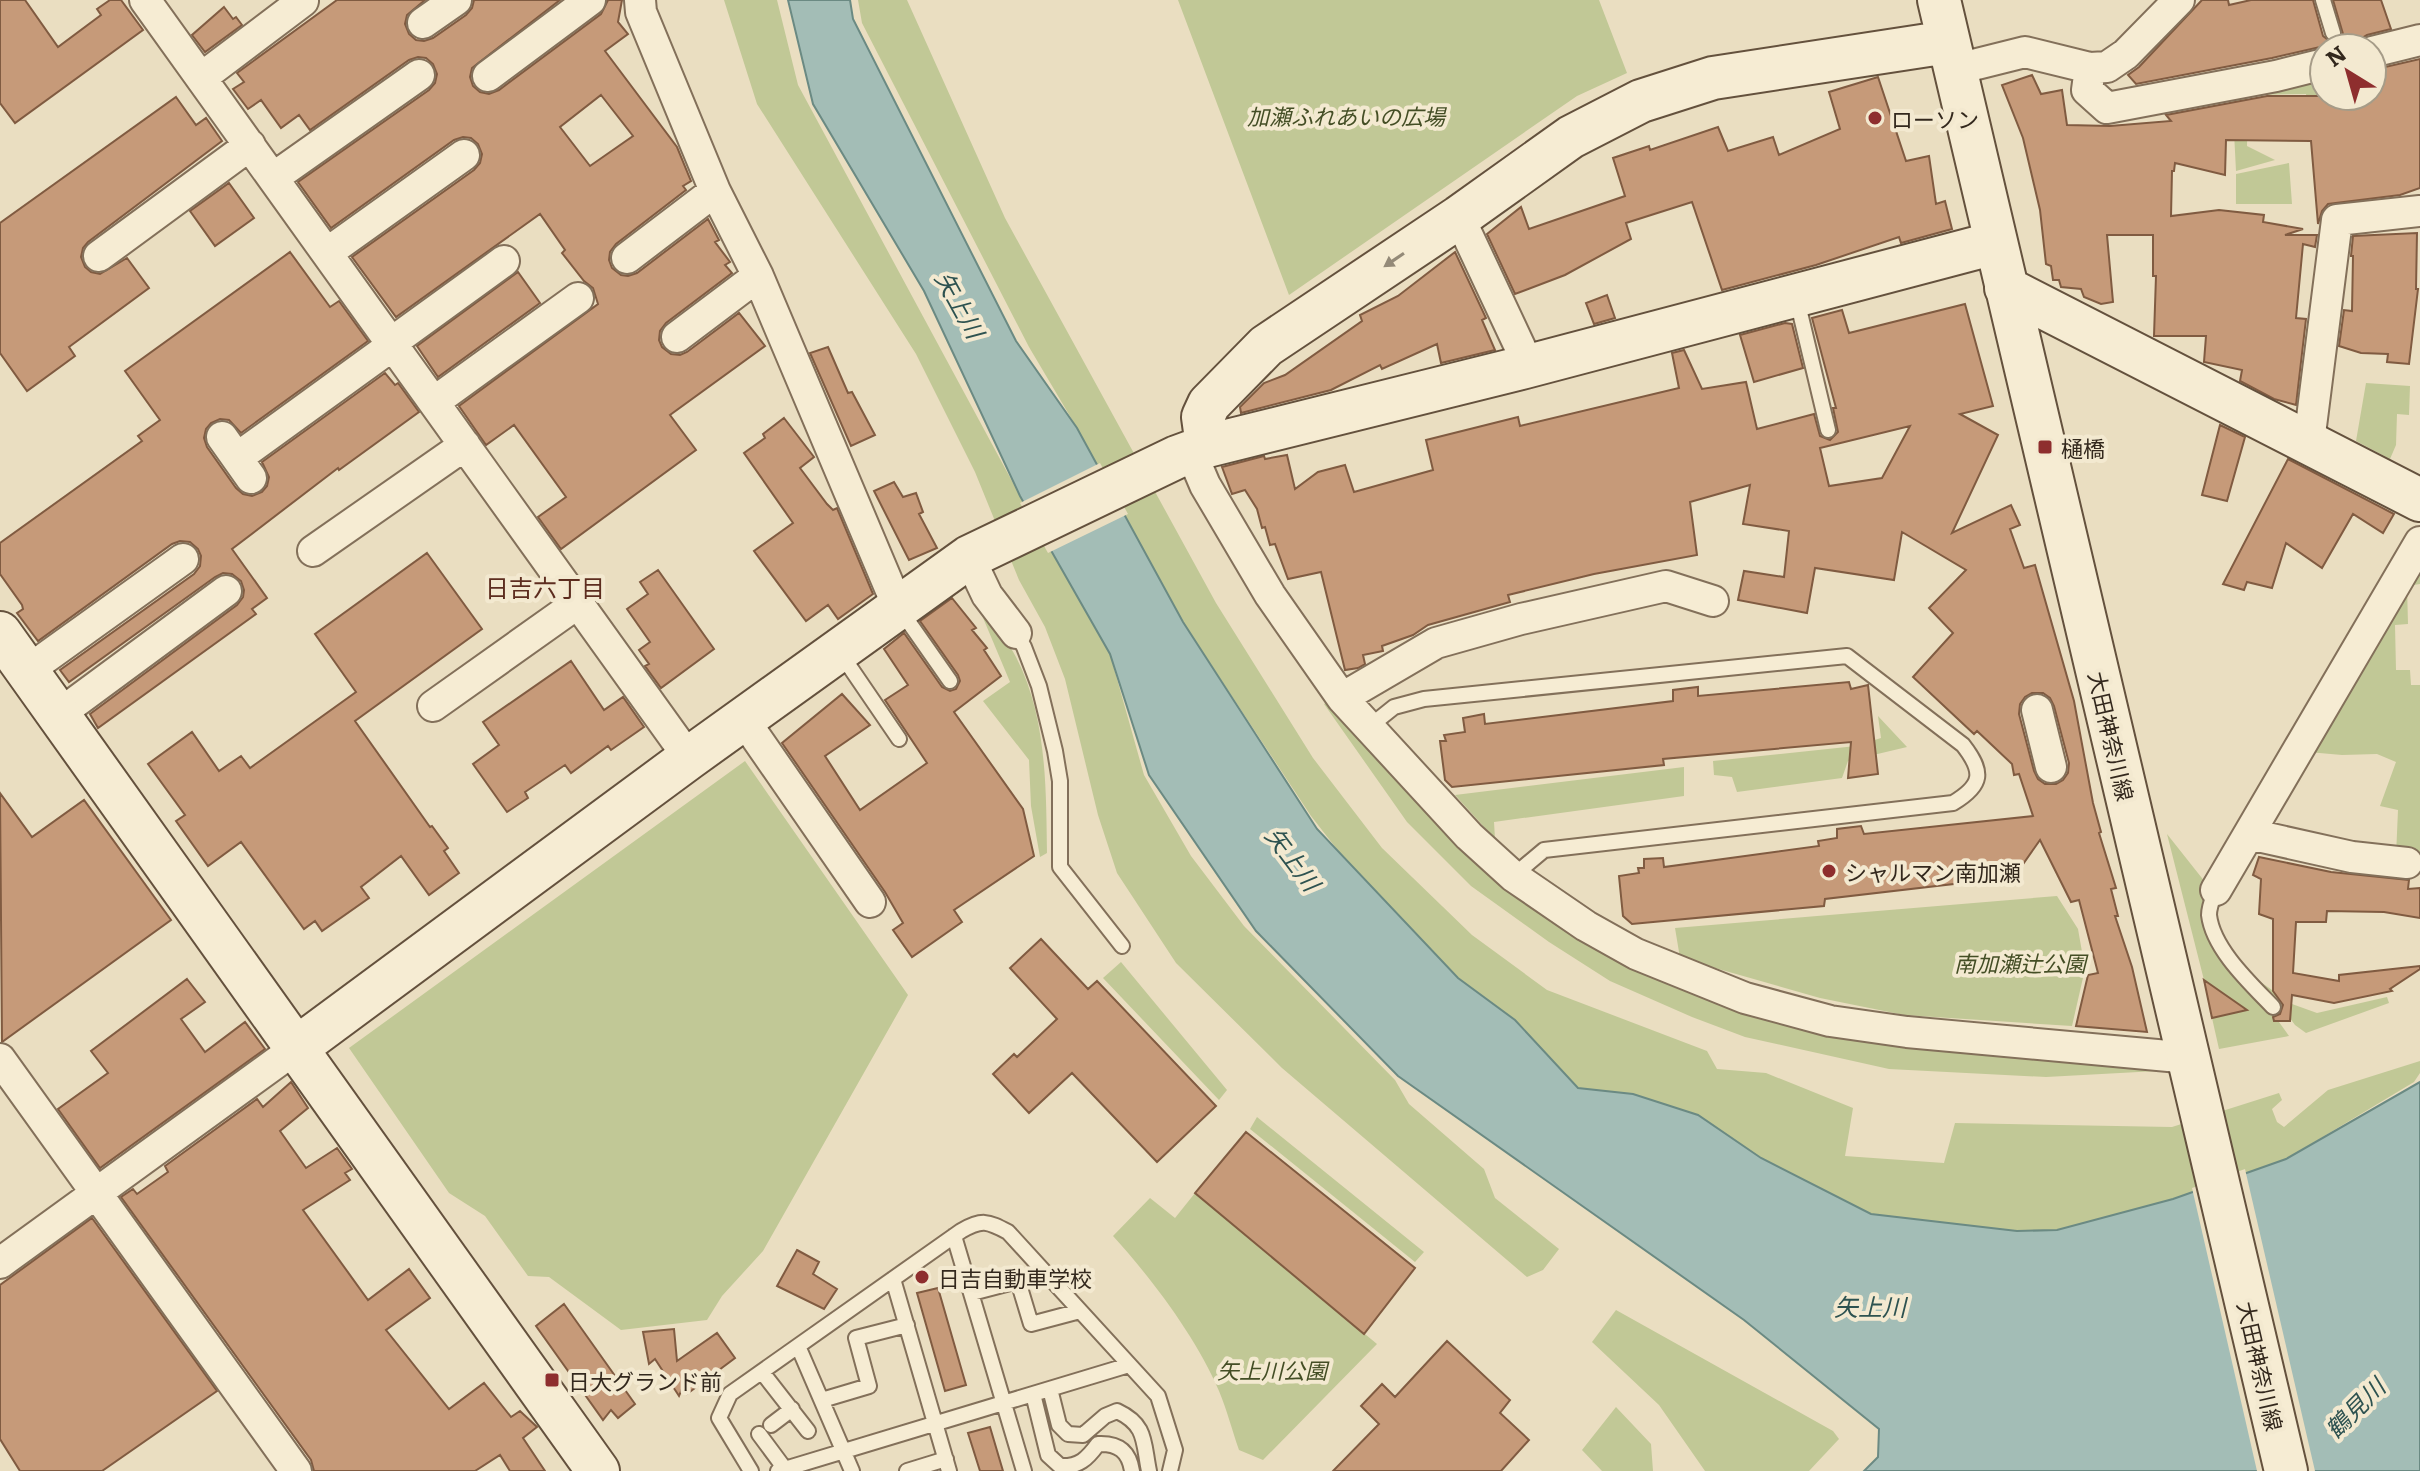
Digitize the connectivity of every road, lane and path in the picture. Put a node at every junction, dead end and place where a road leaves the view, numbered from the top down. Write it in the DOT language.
graph roads {
  1 [pos="145,0"];
  2 [pos="456,0"];
  3 [pos="590,0"];
  4 [pos="640,0"];
  5 [pos="1939,0"];
  6 [pos="2179,0"];
  7 [pos="2323,0"];
  8 [pos="303,1"];
  9 [pos="423,23"];
  10 [pos="2333,32"];
  11 [pos="2420,40"];
  12 [pos="2388,48"];
  13 [pos="1952,55"];
  14 [pos="2090,68"];
  15 [pos="2308,68"];
  16 [pos="419,75"];
  17 [pos="488,76"];
  18 [pos="201,78"];
  19 [pos="250,145"];
  20 [pos="464,155"];
  21 [pos="273,178"];
  22 [pos="715,191"];
  23 [pos="2420,211"];
  24 [pos="1459,217"];
  25 [pos="1995,243"];
  26 [pos="327,253"];
  27 [pos="99,256"];
  28 [pos="627,258"];
  29 [pos="504,261"];
  30 [pos="758,276"];
  31 [pos="2006,288"];
  32 [pos="1796,295"];
  33 [pos="578,298"];
  34 [pos="677,337"];
  35 [pos="392,344"];
  36 [pos="1525,367"];
  37 [pos="434,402"];
  38 [pos="1828,430"];
  39 [pos="2309,442"];
  40 [pos="465,445"];
  41 [pos="1189,453"];
  42 [pos="237,458"];
  43 [pos="2420,500"];
  44 [pos="2420,542"];
  45 [pos="313,552"];
  46 [pos="974,554"];
  47 [pos="183,559"];
  48 [pos="226,591"];
  49 [pos="1713,601"];
  50 [pos="578,603"];
  51 [pos="898,607"];
  52 [pos="0,633"];
  53 [pos="1016,633"];
  54 [pos="838,651"];
  55 [pos="27,671"];
  56 [pos="950,681"];
  57 [pos="1342,698"];
  58 [pos="433,706"];
  59 [pos="2037,710"];
  60 [pos="58,715"];
  61 [pos="744,720"];
  62 [pos="1369,727"];
  63 [pos="899,739"];
  64 [pos="689,758"];
  65 [pos="2051,767"];
  66 [pos="2249,834"];
  67 [pos="2407,863"];
  68 [pos="1513,876"];
  69 [pos="2216,890"];
  70 [pos="870,902"];
  71 [pos="1122,946"];
  72 [pos="2273,1007"];
  73 [pos="295,1049"];
  74 [pos="0,1059"];
  75 [pos="2193,1069"];
  76 [pos="97,1195"];
  77 [pos="954,1236"];
  78 [pos="0,1263"];
  79 [pos="893,1279"];
  80 [pos="972,1293"];
  81 [pos="1080,1311"];
  82 [pos="907,1325"];
  83 [pos="798,1346"];
  84 [pos="1129,1365"];
  85 [pos="762,1372"];
  86 [pos="1050,1389"];
  87 [pos="1033,1394"];
  88 [pos="822,1400"];
  89 [pos="1006,1402"];
  90 [pos="792,1409"];
  91 [pos="935,1423"];
  92 [pos="808,1431"];
  93 [pos="844,1453"];
  94 [pos="947,1465"];
  95 [pos="782,1470"];
  96 [pos="296,1471"];
  97 [pos="598,1471"];
  98 [pos="751,1471"];
  99 [pos="852,1471"];
  100 [pos="907,1471"];
  101 [pos="1024,1471"];
  102 [pos="1132,1471"];
  103 [pos="1149,1471"];
  104 [pos="1170,1471"];
  105 [pos="2286,1471"];
  1 -- 18 [label="street"];
  2 -- 9 [label="street"];
  3 -- 17 [label="street"];
  4 -- 22 [label="street"];
  5 -- 13 [label="street, 大田神奈川線"];
  6 -- 14 [label="street"];
  7 -- 10 [label="lane"];
  8 -- 18 [label="street"];
  11 -- 12 [label="street"];
  13 -- 14 [label="street"];
  13 -- 24 [label="street"];
  13 -- 25 [label="street, 大田神奈川線"];
  14 -- 15 [label="street"];
  16 -- 21 [label="street"];
  18 -- 19 [label="street"];
  19 -- 21 [label="street"];
  19 -- 27 [label="street"];
  20 -- 26 [label="street"];
  21 -- 26 [label="street"];
  22 -- 28 [label="street"];
  22 -- 30 [label="street"];
  23 -- 39 [label="street"];
  24 -- 36 [label="street"];
  24 -- 41 [label="street, one-way"];
  25 -- 31 [label="street, 大田神奈川線"];
  25 -- 32 [label="street"];
  26 -- 35 [label="street"];
  29 -- 35 [label="street"];
  30 -- 34 [label="street"];
  30 -- 51 [label="street"];
  31 -- 39 [label="street"];
  31 -- 75 [label="street, 大田神奈川線"];
  32 -- 36 [label="street"];
  32 -- 38 [label="lane"];
  33 -- 37 [label="street"];
  35 -- 37 [label="street"];
  35 -- 42 [label="street"];
  36 -- 41 [label="street"];
  37 -- 40 [label="street"];
  39 -- 43 [label="street"];
  40 -- 45 [label="street"];
  40 -- 50 [label="street"];
  41 -- 46 [label="street"];
  41 -- 57 [label="street"];
  44 -- 66 [label="street"];
  46 -- 51 [label="street"];
  46 -- 53 [label="street"];
  47 -- 55 [label="street"];
  48 -- 60 [label="street"];
  49 -- 57 [label="street"];
  50 -- 58 [label="street"];
  50 -- 64 [label="street"];
  51 -- 54 [label="street"];
  51 -- 56 [label="lane"];
  52 -- 55 [label="street"];
  53 -- 71 [label="lane"];
  54 -- 61 [label="street"];
  54 -- 63 [label="lane"];
  55 -- 60 [label="street"];
  57 -- 62 [label="street"];
  59 -- 65 [label="street"];
  60 -- 73 [label="street"];
  61 -- 64 [label="street"];
  61 -- 70 [label="street"];
  62 -- 68 [label="street"];
  62 -- 68 [label="lane"];
  64 -- 73 [label="street"];
  66 -- 67 [label="street"];
  66 -- 69 [label="street"];
  68 -- 75 [label="street"];
  69 -- 72 [label="lane"];
  73 -- 76 [label="street"];
  73 -- 97 [label="street"];
  74 -- 76 [label="street"];
  75 -- 105 [label="street, 大田神奈川線"];
  76 -- 78 [label="street"];
  76 -- 96 [label="street"];
  77 -- 79 [label="lane"];
  77 -- 80 [label="lane"];
  77 -- 81 [label="lane"];
  79 -- 82 [label="lane"];
  79 -- 83 [label="lane"];
  80 -- 81 [label="lane"];
  80 -- 89 [label="lane"];
  81 -- 84 [label="lane"];
  82 -- 88 [label="lane"];
  82 -- 91 [label="lane"];
  83 -- 85 [label="lane"];
  83 -- 88 [label="lane"];
  84 -- 86 [label="lane"];
  84 -- 104 [label="lane"];
  85 -- 90 [label="lane"];
  85 -- 98 [label="lane"];
  86 -- 87 [label="lane"];
  86 -- 103 [label="lane"];
  87 -- 89 [label="lane"];
  87 -- 102 [label="lane"];
  88 -- 93 [label="lane"];
  89 -- 91 [label="lane"];
  89 -- 101 [label="lane"];
  90 -- 92 [label="lane"];
  90 -- 95 [label="lane"];
  91 -- 93 [label="lane"];
  91 -- 94 [label="lane"];
  93 -- 95 [label="lane"];
  93 -- 99 [label="lane"];
  94 -- 100 [label="lane"];
}
